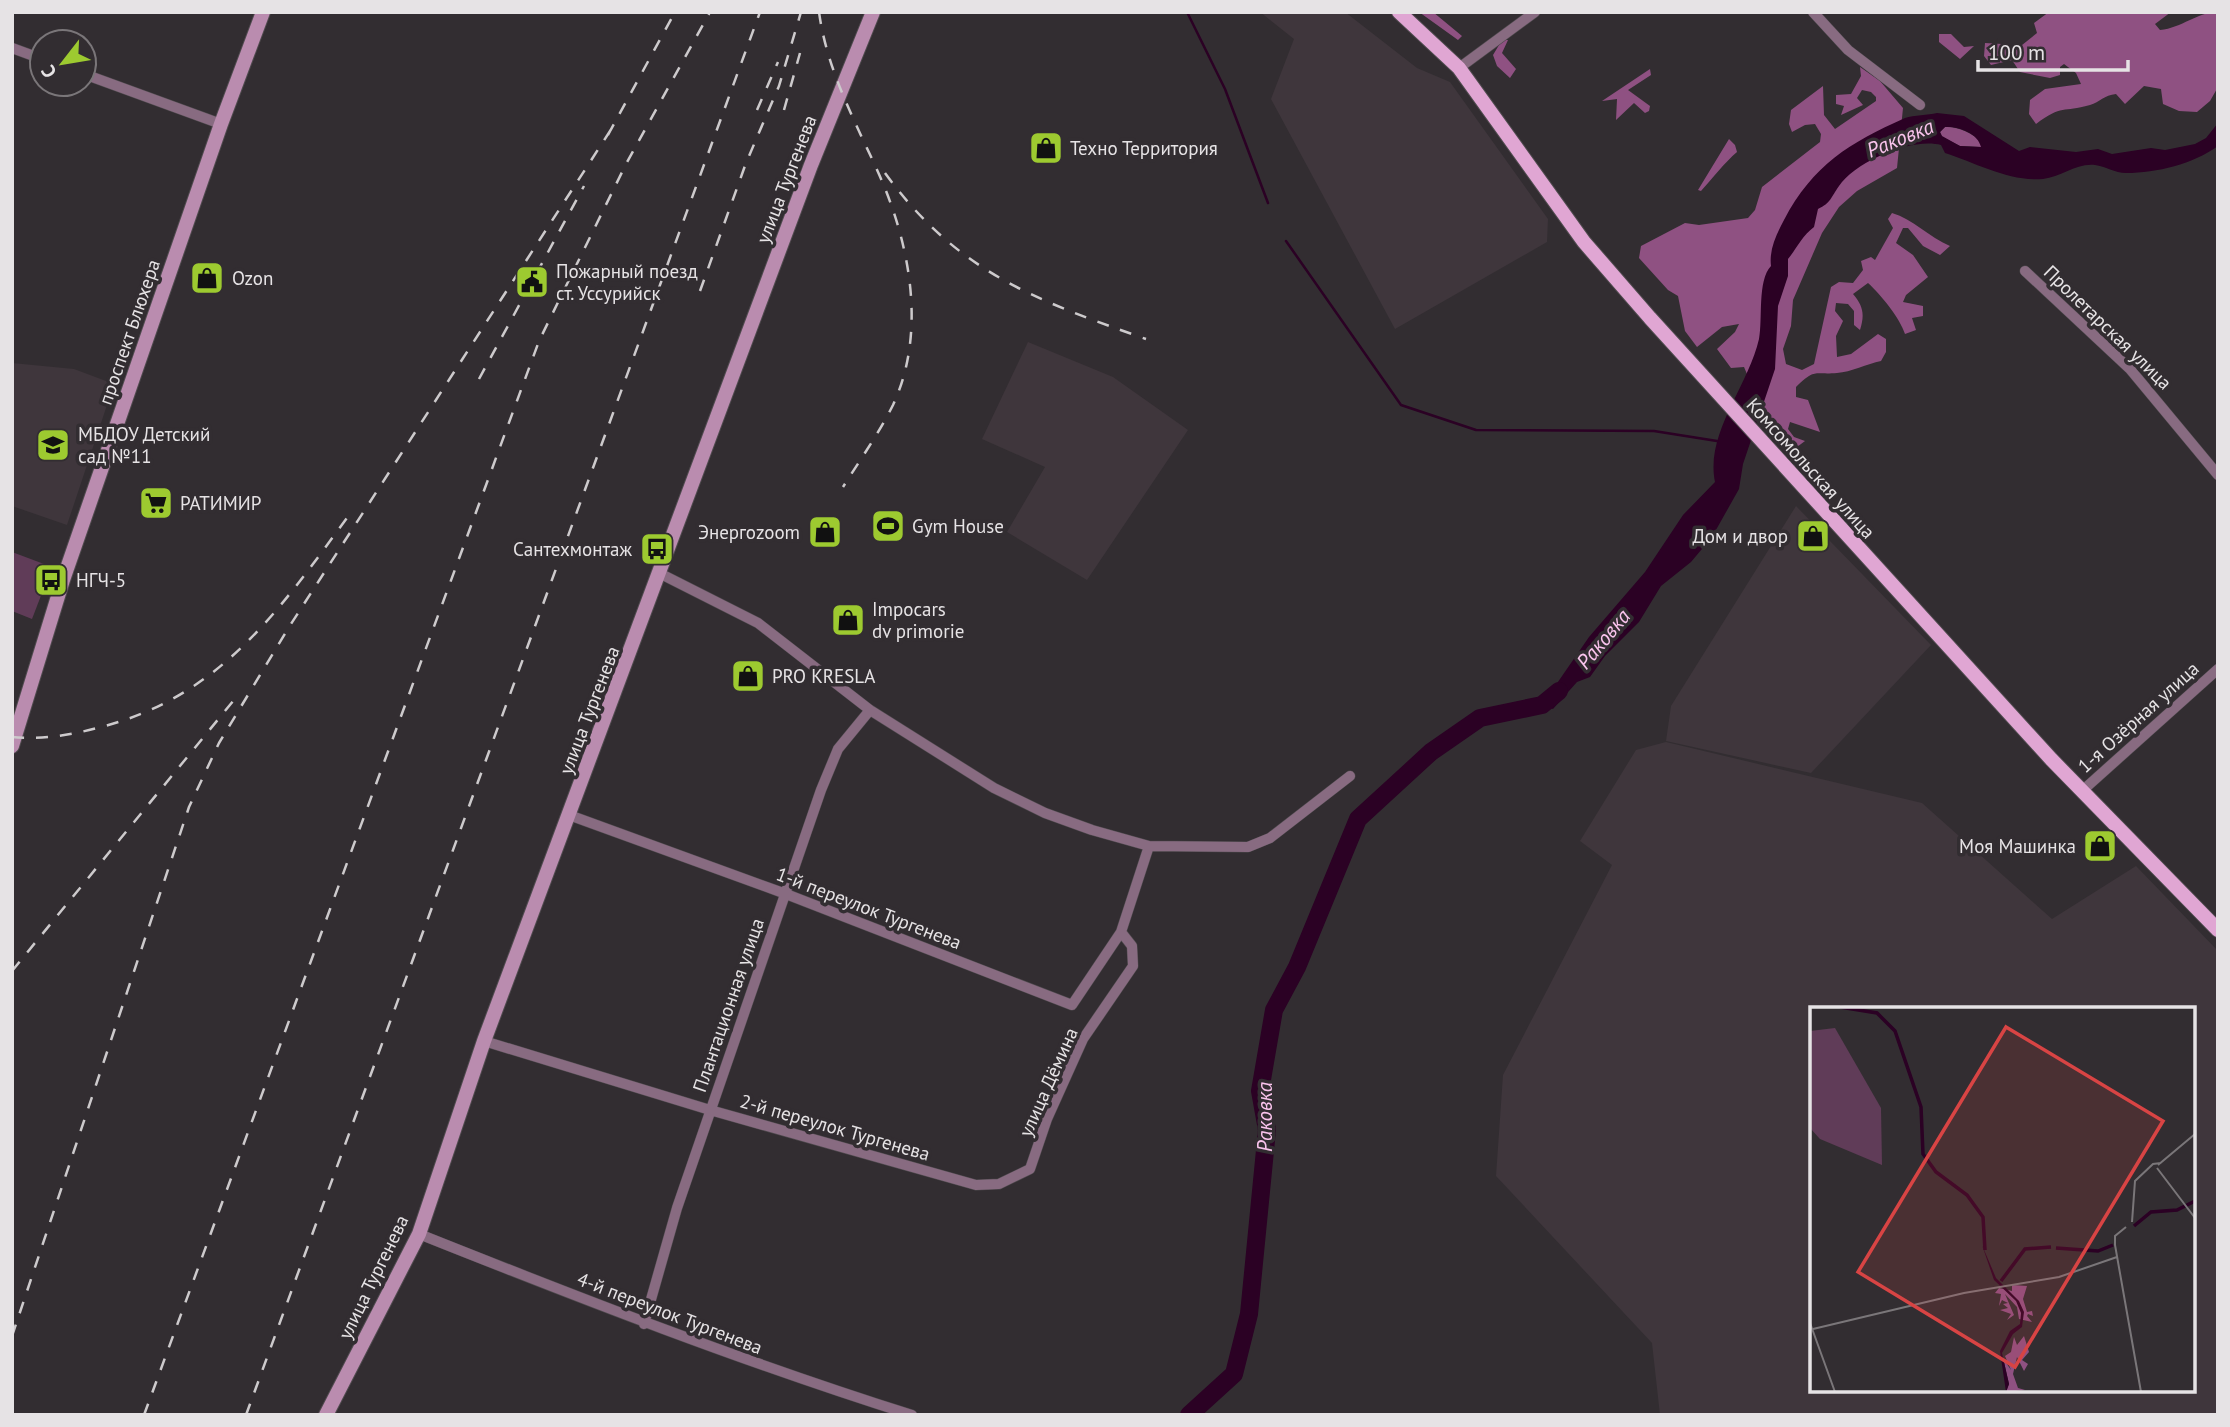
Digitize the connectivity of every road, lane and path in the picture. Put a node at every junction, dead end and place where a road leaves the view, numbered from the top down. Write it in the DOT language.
graph roads {
  1 [pos="263,12"];
  2 [pos="873,12"];
  3 [pos="1399,12"];
  4 [pos="1535,12"];
  5 [pos="1813,12"];
  6 [pos="1458,68"];
  7 [pos="98,79"];
  8 [pos="1920,105"];
  9 [pos="221,124"];
  10 [pos="2025,271"];
  11 [pos="2218,475"];
  12 [pos="661,574"];
  13 [pos="2218,669"];
  14 [pos="870,710"];
  15 [pos="12,746"];
  16 [pos="1350,776"];
  17 [pos="2082,791"];
  18 [pos="569,815"];
  19 [pos="1149,846"];
  20 [pos="786,894"];
  21 [pos="2218,930"];
  22 [pos="1121,932"];
  23 [pos="484,1041"];
  24 [pos="710,1110"];
  25 [pos="1017,1177"];
  26 [pos="419,1234"];
  27 [pos="644,1324"];
  28 [pos="326,1415"];
  29 [pos="912,1415"];
  1 -- 9 [label="street, проспект Блюхера"];
  2 -- 12 [label="street, улица Тургенева"];
  3 -- 6 [label="main road, Комсомольская улица"];
  4 -- 6 [label="street"];
  5 -- 8 [label="street"];
  6 -- 17 [label="main road, Комсомольская улица"];
  7 -- 9 [label="street"];
  9 -- 15 [label="street, проспект Блюхера"];
  10 -- 11 [label="street, Пролетарская улица"];
  12 -- 14 [label="street"];
  12 -- 18 [label="street, улица Тургенева"];
  13 -- 17 [label="street, 1-я Озёрная улица"];
  14 -- 19 [label="street"];
  14 -- 20 [label="street, Плантационная улица"];
  16 -- 19 [label="street"];
  17 -- 21 [label="main road, Комсомольская улица"];
  18 -- 20 [label="street, 1-й переулок Тургенева"];
  18 -- 23 [label="street, улица Тургенева"];
  19 -- 22 [label="street"];
  20 -- 22 [label="street, 1-й переулок Тургенева"];
  20 -- 24 [label="street, Плантационная улица"];
  22 -- 25 [label="street, улица Дёмина"];
  23 -- 24 [label="street, 2-й переулок Тургенева"];
  23 -- 26 [label="street, улица Тургенева"];
  24 -- 25 [label="street, 2-й переулок Тургенева"];
  24 -- 27 [label="street, Плантационная улица"];
  26 -- 27 [label="street, 4-й переулок Тургенева"];
  26 -- 28 [label="street, улица Тургенева"];
  27 -- 29 [label="street, 4-й переулок Тургенева"];
}
